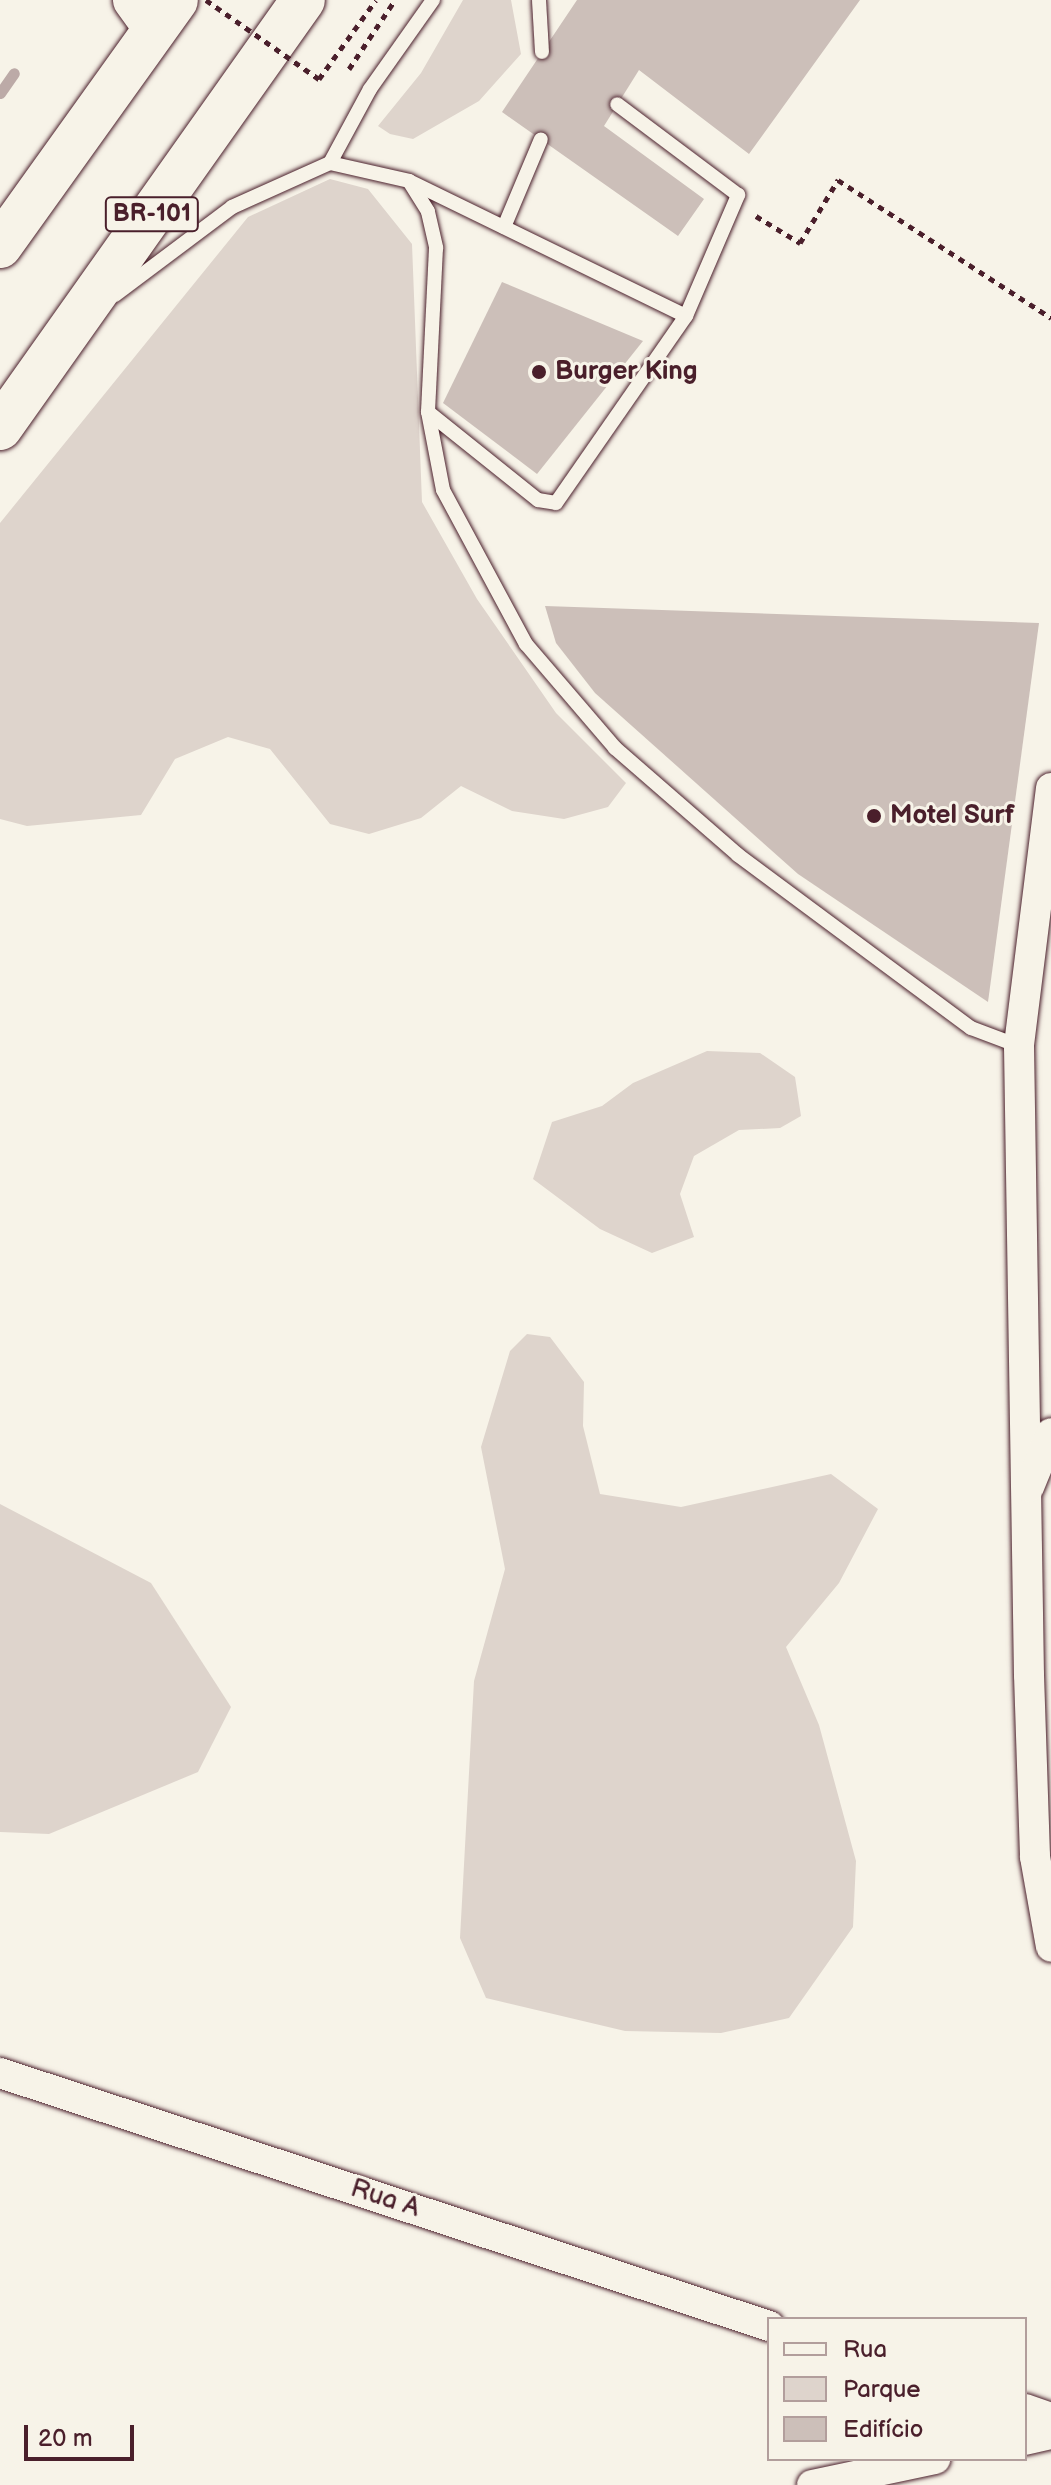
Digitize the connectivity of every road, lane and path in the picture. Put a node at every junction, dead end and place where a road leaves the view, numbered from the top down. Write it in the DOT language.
graph roads {
  1 [pos="206,0"];
  2 [pos="303,0"];
  3 [pos="376,0"];
  4 [pos="395,0"];
  5 [pos="433,0"];
  6 [pos="541,2"];
  7 [pos="155,10"];
  8 [pos="542,52"];
  9 [pos="348,70"];
  10 [pos="617,104"];
  11 [pos="541,139"];
  12 [pos="330,163"];
  13 [pos="409,181"];
  14 [pos="739,205"];
  15 [pos="504,227"];
  16 [pos="0,246"];
  17 [pos="686,316"];
  18 [pos="1051,318"];
  19 [pos="73,326"];
  20 [pos="428,412"];
  21 [pos="0,428"];
  22 [pos="1051,788"];
  23 [pos="1019,1046"];
  24 [pos="1051,1433"];
  25 [pos="1024,1499"];
  26 [pos="1029,1675"];
  27 [pos="1051,1718"];
  28 [pos="1051,1947"];
  29 [pos="0,2073"];
  30 [pos="767,2325"];
  31 [pos="1027,2410"];
  32 [pos="1051,2418"];
  33 [pos="1051,2434"];
  34 [pos="1027,2440"];
  35 [pos="926,2461"];
  36 [pos="812,2485"];
  1 -- 3 [label="path, bridge"];
  2 -- 19 [label="highway, BR-101"];
  4 -- 9 [label="path"];
  5 -- 12 [label="lane"];
  6 -- 8 [label="lane"];
  7 -- 16 [label="highway"];
  10 -- 14 [label="lane"];
  11 -- 15 [label="lane"];
  12 -- 13 [label="lane"];
  12 -- 19 [label="lane"];
  13 -- 15 [label="lane"];
  13 -- 20 [label="lane"];
  14 -- 17 [label="lane"];
  14 -- 18 [label="path"];
  15 -- 17 [label="lane"];
  17 -- 20 [label="lane"];
  19 -- 21 [label="highway, BR-101"];
  20 -- 23 [label="lane"];
  22 -- 23 [label="street"];
  23 -- 25 [label="street"];
  24 -- 25 [label="street"];
  25 -- 26 [label="street"];
  26 -- 27 [label="street"];
  26 -- 28 [label="street"];
  29 -- 30 [label="street, Rua A"];
  31 -- 32 [label="street"];
  33 -- 34 [label="street"];
  35 -- 36 [label="street"];
}
